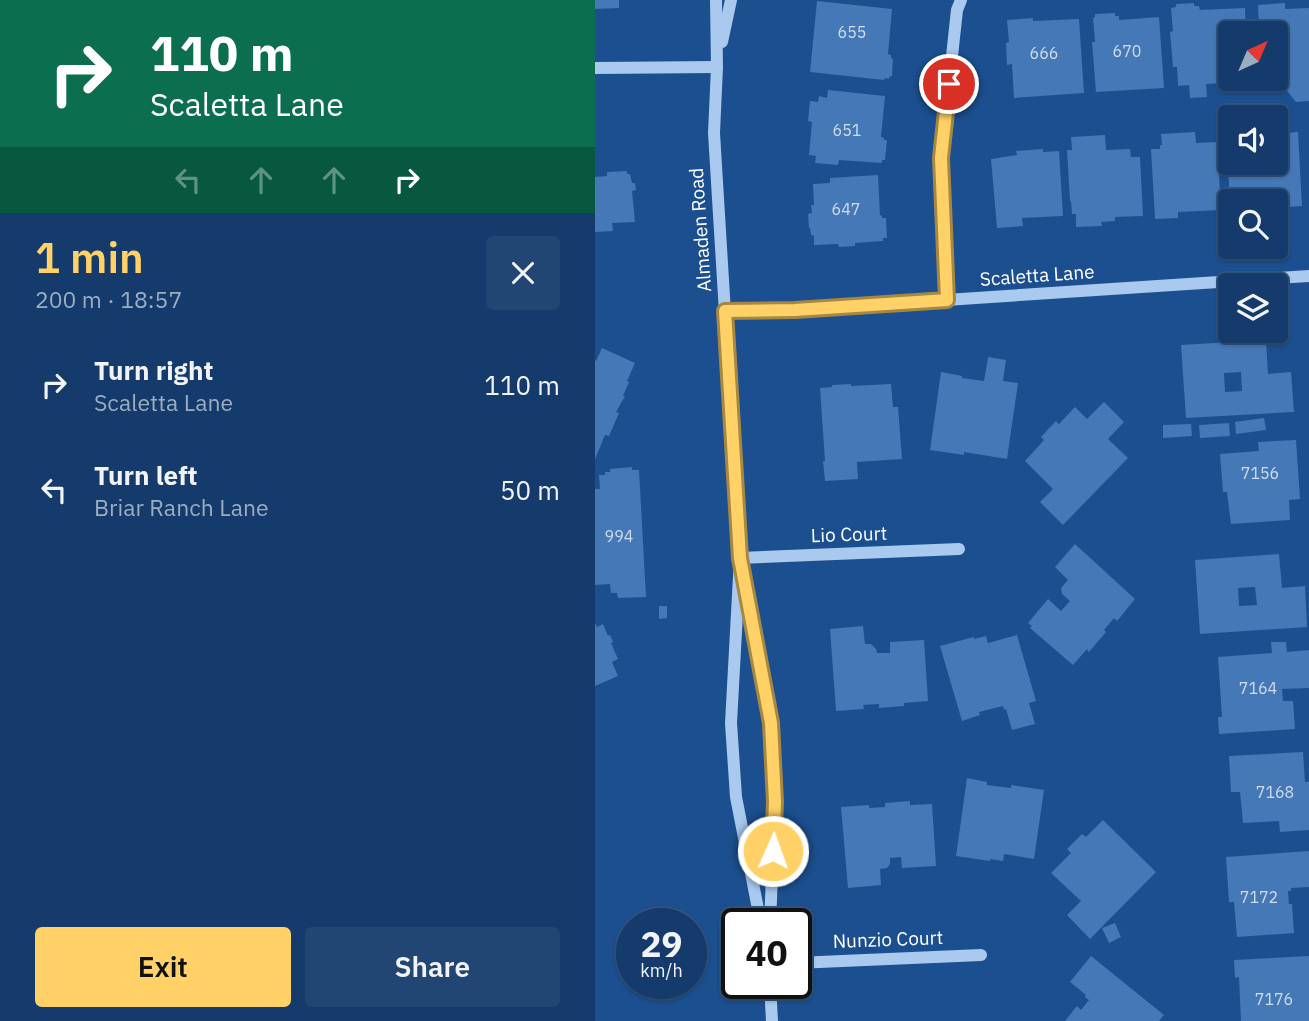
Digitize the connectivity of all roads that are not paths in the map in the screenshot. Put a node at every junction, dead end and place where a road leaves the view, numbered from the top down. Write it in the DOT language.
graph roads {
  1 [pos="716,0"];
  2 [pos="731,0"];
  3 [pos="961,0"];
  4 [pos="717,66"];
  5 [pos="595,68"];
  6 [pos="1309,276"];
  7 [pos="947,300"];
  8 [pos="725,311"];
  9 [pos="959,549"];
  10 [pos="740,558"];
  11 [pos="758,908"];
  12 [pos="771,908"];
  13 [pos="981,955"];
  14 [pos="812,962"];
  15 [pos="771,999"];
  16 [pos="772,1021"];
  1 -- 4 [label="street, Almaden Road"];
  2 -- 4 [label="street, Almaden Road"];
  3 -- 7 [label="street"];
  4 -- 5 [label="street"];
  4 -- 8 [label="street, Almaden Road"];
  6 -- 7 [label="street, Scaletta Lane"];
  7 -- 8 [label="street, Scaletta Lane"];
  8 -- 10 [label="street, Almaden Road"];
  9 -- 10 [label="street, Lio Court"];
  10 -- 11 [label="street, Almaden Road"];
  10 -- 12 [label="street, Almaden Road"];
  13 -- 14 [label="street, Nunzio Court"];
  15 -- 16 [label="street"];
}
